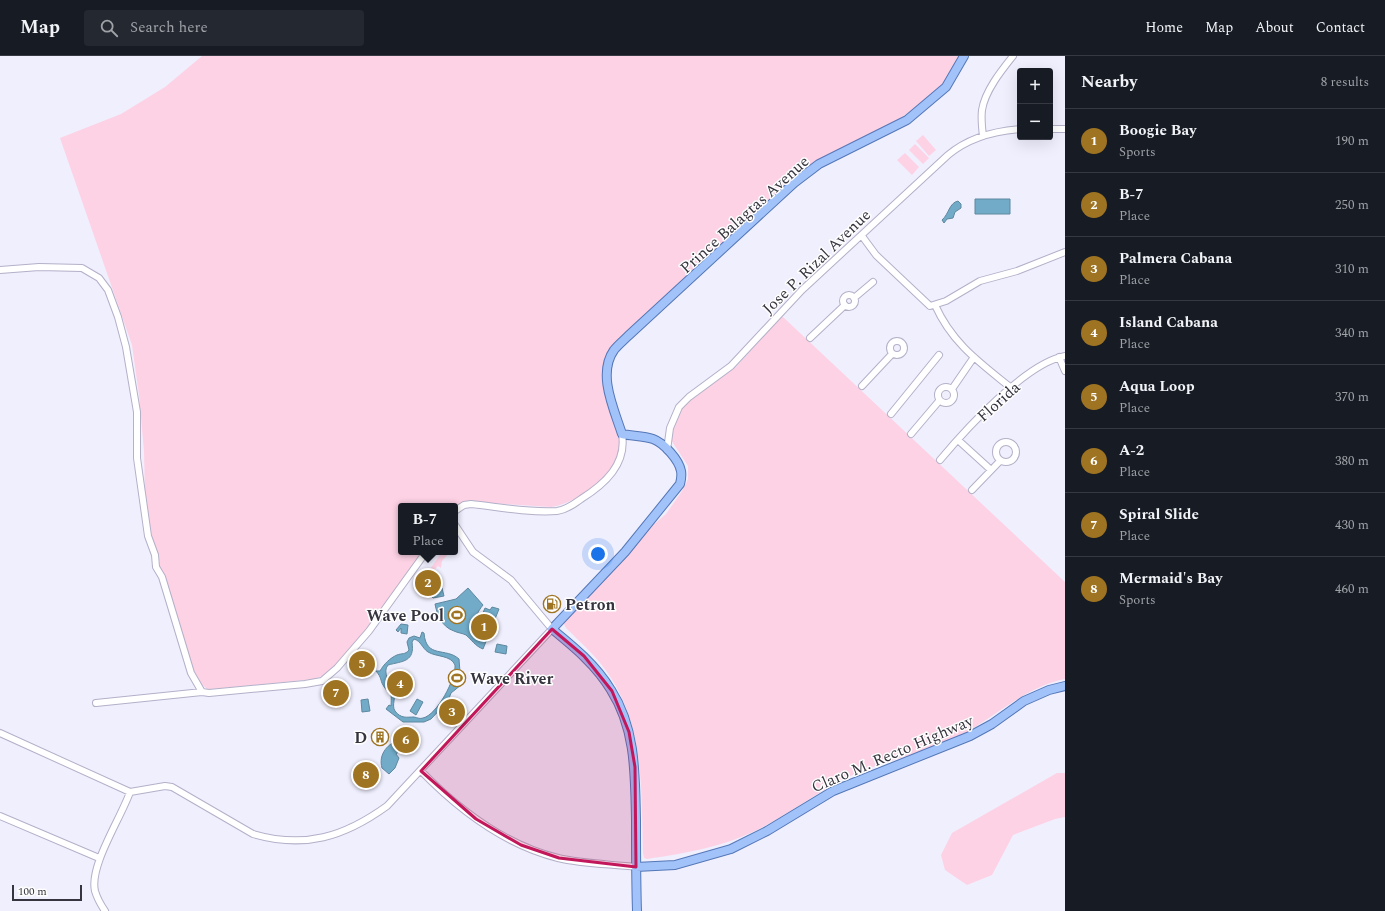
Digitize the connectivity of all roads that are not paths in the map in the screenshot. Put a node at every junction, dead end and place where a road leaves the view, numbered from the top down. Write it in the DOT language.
graph roads {
  1 [pos="964,56"];
  2 [pos="1013,56"];
  3 [pos="1017,129"];
  4 [pos="1053,129"];
  5 [pos="1065,129"];
  6 [pos="983,136"];
  7 [pos="862,236"];
  8 [pos="1065,252"];
  9 [pos="0,270"];
  10 [pos="873,282"];
  11 [pos="936,305"];
  12 [pos="810,338"];
  13 [pos="892,354"];
  14 [pos="939,355"];
  15 [pos="1062,356"];
  16 [pos="974,357"];
  17 [pos="1065,371"];
  18 [pos="862,386"];
  19 [pos="1010,387"];
  20 [pos="952,389"];
  21 [pos="939,401"];
  22 [pos="891,414"];
  23 [pos="622,434"];
  24 [pos="911,434"];
  25 [pos="958,440"];
  26 [pos="667,450"];
  27 [pos="940,460"];
  28 [pos="1000,461"];
  29 [pos="991,470"];
  30 [pos="972,490"];
  31 [pos="458,509"];
  32 [pos="458,530"];
  33 [pos="424,555"];
  34 [pos="552,629"];
  35 [pos="1065,686"];
  36 [pos="202,692"];
  37 [pos="96,703"];
  38 [pos="0,733"];
  39 [pos="421,770"];
  40 [pos="130,792"];
  41 [pos="0,816"];
  42 [pos="99,858"];
  43 [pos="636,867"];
  44 [pos="105,911"];
  45 [pos="637,911"];
  1 -- 23 [label="main road, Prince Balagtas Avenue"];
  2 -- 6 [label="street"];
  3 -- 6 [label="street, Jose P. Rizal Avenue"];
  4 -- 5 [label="street"];
  6 -- 7 [label="street, Jose P. Rizal Avenue"];
  7 -- 11 [label="street"];
  7 -- 26 [label="street, Jose P. Rizal Avenue"];
  8 -- 11 [label="street"];
  9 -- 36 [label="street"];
  10 -- 12 [label="street"];
  11 -- 16 [label="street"];
  13 -- 18 [label="street"];
  14 -- 22 [label="street"];
  15 -- 17 [label="street"];
  15 -- 19 [label="street, Florida"];
  16 -- 19 [label="street"];
  16 -- 20 [label="street"];
  19 -- 25 [label="street, Florida"];
  20 -- 21 [label="street"];
  20 -- 21 [label="street"];
  21 -- 24 [label="street"];
  23 -- 26 [label="main road"];
  23 -- 31 [label="street"];
  25 -- 27 [label="street, Florida"];
  25 -- 29 [label="street"];
  26 -- 34 [label="main road"];
  28 -- 29 [label="street"];
  29 -- 30 [label="street"];
  32 -- 34 [label="street"];
  33 -- 36 [label="street"];
  34 -- 39 [label="street"];
  34 -- 43 [label="main road"];
  35 -- 43 [label="main road, Claro M. Recto Highway"];
  36 -- 37 [label="street"];
  38 -- 40 [label="street"];
  39 -- 40 [label="street"];
  39 -- 43 [label="street"];
  40 -- 42 [label="street"];
  41 -- 42 [label="street"];
  42 -- 44 [label="street"];
  43 -- 45 [label="main road"];
}
